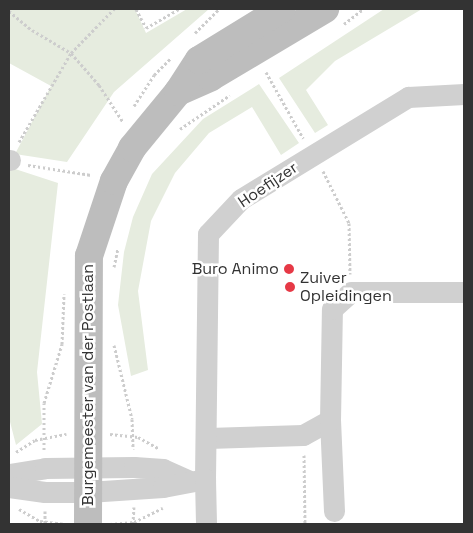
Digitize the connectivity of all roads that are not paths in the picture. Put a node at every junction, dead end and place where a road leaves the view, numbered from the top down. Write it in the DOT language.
graph roads {
  1 [pos="283,16"];
  2 [pos="331,19"];
  3 [pos="464,94"];
  4 [pos="464,292"];
  5 [pos="330,420"];
  6 [pos="208,438"];
  7 [pos="9,474"];
  8 [pos="196,479"];
  9 [pos="88,480"];
  10 [pos="10,496"];
  11 [pos="334,511"];
  12 [pos="88,524"];
  13 [pos="206,524"];
  1 -- 2 [label="street, Burgemeester van der Postlaan"];
  1 -- 9 [label="street, Burgemeester van der Postlaan"];
  3 -- 6 [label="street, Hoefijzer"];
  4 -- 5 [label="street"];
  5 -- 6 [label="street"];
  5 -- 11 [label="street"];
  6 -- 8 [label="street, Hoefijzer"];
  7 -- 9 [label="street"];
  8 -- 9 [label="street"];
  8 -- 9 [label="street"];
  8 -- 13 [label="street, Hoefijzer"];
  9 -- 10 [label="street"];
  9 -- 12 [label="street, Burgemeester van der Postlaan"];
}
